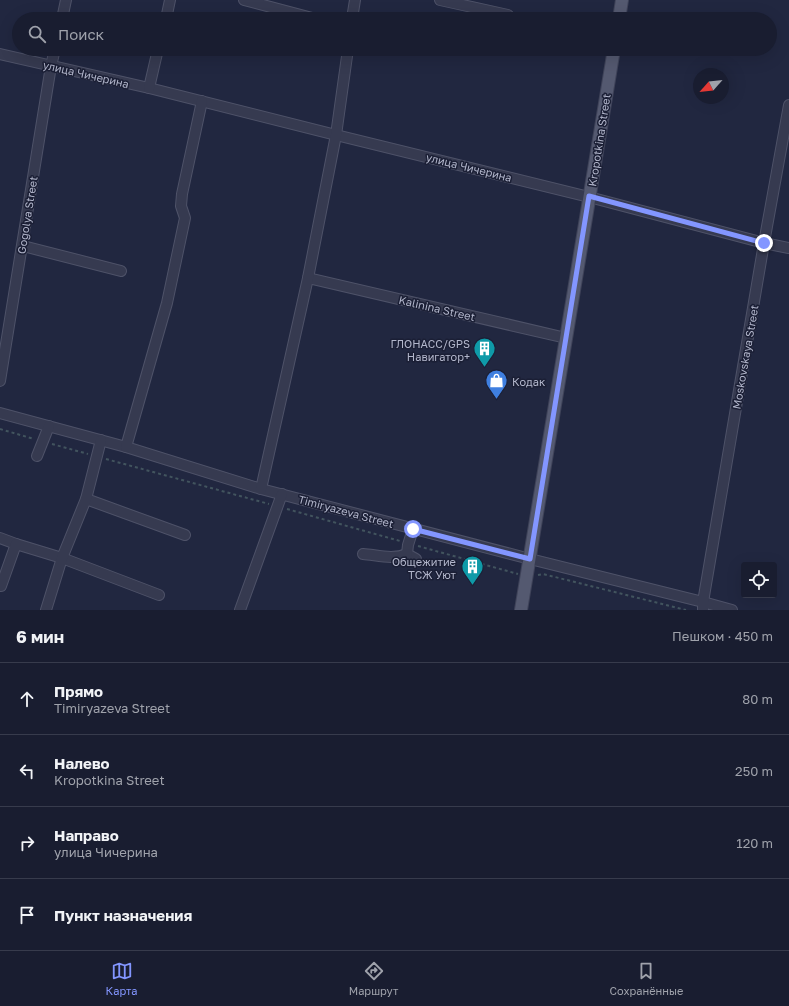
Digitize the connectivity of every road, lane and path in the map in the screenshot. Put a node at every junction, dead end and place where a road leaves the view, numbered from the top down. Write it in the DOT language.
graph roads {
  1 [pos="66,0"];
  2 [pos="170,0"];
  3 [pos="244,0"];
  4 [pos="355,0"];
  5 [pos="440,0"];
  6 [pos="622,0"];
  7 [pos="63,12"];
  8 [pos="167,12"];
  9 [pos="289,12"];
  10 [pos="353,12"];
  11 [pos="494,12"];
  12 [pos="619,12"];
  13 [pos="0,54"];
  14 [pos="53,56"];
  15 [pos="156,56"];
  16 [pos="347,56"];
  17 [pos="613,56"];
  18 [pos="51,66"];
  19 [pos="149,88"];
  20 [pos="202,101"];
  21 [pos="789,105"];
  22 [pos="336,135"];
  23 [pos="589,196"];
  24 [pos="764,243"];
  25 [pos="22,246"];
  26 [pos="789,248"];
  27 [pos="121,271"];
  28 [pos="308,278"];
  29 [pos="566,338"];
  30 [pos="0,381"];
  31 [pos="0,413"];
  32 [pos="49,426"];
  33 [pos="0,429"];
  34 [pos="101,440"];
  35 [pos="43,441"];
  36 [pos="126,447"];
  37 [pos="37,456"];
  38 [pos="97,456"];
  39 [pos="261,489"];
  40 [pos="282,494"];
  41 [pos="86,498"];
  42 [pos="278,507"];
  43 [pos="413,529"];
  44 [pos="184,535"];
  45 [pos="0,538"];
  46 [pos="406,542"];
  47 [pos="16,544"];
  48 [pos="413,545"];
  49 [pos="363,554"];
  50 [pos="62,558"];
  51 [pos="530,559"];
  52 [pos="527,576"];
  53 [pos="0,586"];
  54 [pos="159,595"];
  55 [pos="703,606"];
  56 [pos="46,610"];
  57 [pos="240,610"];
  58 [pos="521,610"];
  59 [pos="686,610"];
  60 [pos="732,610"];
  1 -- 7 [label="street"];
  2 -- 8 [label="street"];
  3 -- 9 [label="street"];
  4 -- 10 [label="street"];
  5 -- 11 [label="street"];
  6 -- 12 [label="main road"];
  13 -- 18 [label="street, улица Чичерина"];
  14 -- 18 [label="street, Gogolya Street"];
  15 -- 19 [label="street"];
  16 -- 22 [label="street"];
  17 -- 23 [label="main road, Kropotkina Street"];
  18 -- 19 [label="street, улица Чичерина"];
  18 -- 25 [label="street, Gogolya Street"];
  19 -- 20 [label="street, улица Чичерина"];
  20 -- 22 [label="street, улица Чичерина"];
  20 -- 36 [label="street"];
  21 -- 24 [label="street, Moskovskaya Street"];
  22 -- 23 [label="street, улица Чичерина"];
  22 -- 28 [label="street"];
  23 -- 24 [label="street, улица Чичерина"];
  23 -- 29 [label="main road, Kropotkina Street"];
  24 -- 26 [label="street, улица Чичерина"];
  24 -- 55 [label="street, Moskovskaya Street"];
  25 -- 27 [label="street"];
  25 -- 30 [label="street, Gogolya Street"];
  28 -- 29 [label="street, Kalinina Street"];
  28 -- 39 [label="street"];
  29 -- 51 [label="main road, Kropotkina Street"];
  31 -- 32 [label="street, Timiryazeva Street"];
  32 -- 34 [label="street, Timiryazeva Street"];
  32 -- 35 [label="street"];
  33 -- 35 [label="path"];
  34 -- 36 [label="street, Timiryazeva Street"];
  34 -- 38 [label="street"];
  35 -- 37 [label="street"];
  35 -- 38 [label="path"];
  36 -- 39 [label="street, Timiryazeva Street"];
  38 -- 41 [label="street"];
  38 -- 42 [label="path"];
  39 -- 40 [label="street, Timiryazeva Street"];
  40 -- 42 [label="street"];
  40 -- 43 [label="street, Timiryazeva Street"];
  41 -- 44 [label="street"];
  41 -- 50 [label="street"];
  42 -- 46 [label="path"];
  42 -- 57 [label="street"];
  43 -- 49 [label="street"];
  43 -- 51 [label="street, Timiryazeva Street"];
  45 -- 47 [label="street"];
  47 -- 50 [label="street"];
  47 -- 53 [label="street"];
  48 -- 52 [label="path"];
  50 -- 54 [label="street"];
  50 -- 56 [label="street"];
  51 -- 52 [label="main road, Kropotkina Street"];
  51 -- 55 [label="street, Timiryazeva Street"];
  52 -- 58 [label="main road, Kropotkina Street"];
  52 -- 59 [label="path"];
  55 -- 60 [label="street, Timiryazeva Street"];
}
